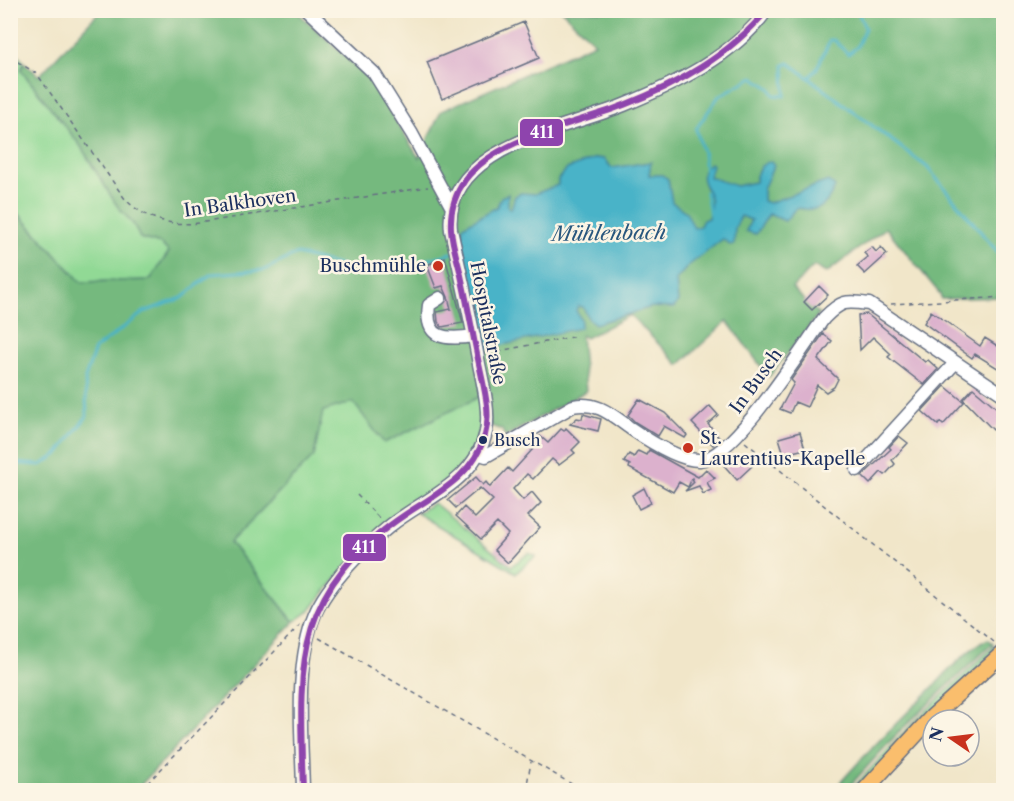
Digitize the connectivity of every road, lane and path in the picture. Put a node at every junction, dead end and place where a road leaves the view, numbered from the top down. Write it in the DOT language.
graph roads {
  1 [pos="14,10"];
  2 [pos="307,10"];
  3 [pos="767,10"];
  4 [pos="10,14"];
  5 [pos="10,57"];
  6 [pos="441,184"];
  7 [pos="451,206"];
  8 [pos="1004,297"];
  9 [pos="441,298"];
  10 [pos="888,304"];
  11 [pos="474,336"];
  12 [pos="577,336"];
  13 [pos="478,361"];
  14 [pos="955,363"];
  15 [pos="1004,394"];
  16 [pos="486,432"];
  17 [pos="737,436"];
  18 [pos="508,444"];
  19 [pos="477,453"];
  20 [pos="857,470"];
  21 [pos="357,495"];
  22 [pos="388,527"];
  23 [pos="309,632"];
  24 [pos="999,647"];
  25 [pos="531,761"];
  26 [pos="141,790"];
  27 [pos="303,790"];
  28 [pos="526,790"];
  29 [pos="582,790"];
  30 [pos="865,790"];
  1 -- 4 [label="path"];
  2 -- 6 [label="street"];
  3 -- 7 [label="street, Hospitalstraße"];
  5 -- 6 [label="path, In Balkhoven"];
  6 -- 7 [label="street"];
  7 -- 11 [label="street, Hospitalstraße"];
  8 -- 10 [label="path"];
  9 -- 11 [label="street"];
  11 -- 13 [label="street, Hospitalstraße"];
  12 -- 13 [label="path"];
  13 -- 16 [label="street, Hospitalstraße"];
  14 -- 15 [label="street, In Busch"];
  14 -- 17 [label="street, In Busch"];
  14 -- 20 [label="street"];
  16 -- 18 [label="street"];
  16 -- 19 [label="street, Hospitalstraße"];
  17 -- 18 [label="street, In Busch"];
  17 -- 24 [label="path"];
  18 -- 19 [label="street, In Busch"];
  19 -- 22 [label="street, Hospitalstraße"];
  21 -- 22 [label="path"];
  22 -- 23 [label="street, Hospitalstraße"];
  23 -- 25 [label="path"];
  23 -- 26 [label="path"];
  23 -- 27 [label="street, Hospitalstraße"];
  24 -- 30 [label="main road"];
  25 -- 28 [label="path"];
  25 -- 29 [label="path"];
}
